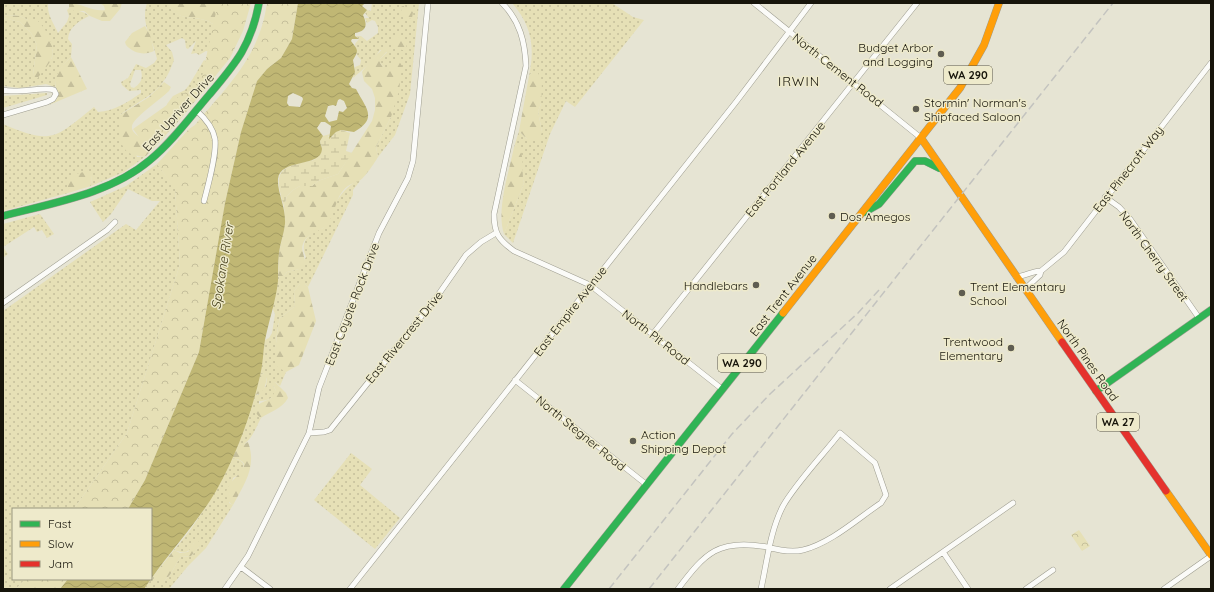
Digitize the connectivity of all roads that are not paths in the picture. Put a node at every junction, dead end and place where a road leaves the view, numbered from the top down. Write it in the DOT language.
graph roads {
  1 [pos="258,3"];
  2 [pos="428,3"];
  3 [pos="502,3"];
  4 [pos="754,3"];
  5 [pos="811,3"];
  6 [pos="917,3"];
  7 [pos="999,3"];
  8 [pos="789,31"];
  9 [pos="1211,63"];
  10 [pos="854,82"];
  11 [pos="3,90"];
  12 [pos="196,110"];
  13 [pos="3,115"];
  14 [pos="921,138"];
  15 [pos="941,169"];
  16 [pos="1106,197"];
  17 [pos="204,201"];
  18 [pos="861,214"];
  19 [pos="3,216"];
  20 [pos="115,222"];
  21 [pos="496,233"];
  22 [pos="1041,271"];
  23 [pos="1016,277"];
  24 [pos="590,285"];
  25 [pos="1025,289"];
  26 [pos="3,302"];
  27 [pos="1211,310"];
  28 [pos="1199,318"];
  29 [pos="652,335"];
  30 [pos="515,380"];
  31 [pos="722,389"];
  32 [pos="1096,391"];
  33 [pos="309,433"];
  34 [pos="647,485"];
  35 [pos="1013,503"];
  36 [pos="769,548"];
  37 [pos="942,552"];
  38 [pos="1211,555"];
  39 [pos="241,567"];
  40 [pos="1053,570"];
  41 [pos="225,589"];
  42 [pos="270,589"];
  43 [pos="350,589"];
  44 [pos="564,589"];
  45 [pos="678,589"];
  46 [pos="761,589"];
  47 [pos="890,589"];
  48 [pos="968,589"];
  49 [pos="1026,589"];
  50 [pos="1164,589"];
  1 -- 12 [label="main road, East Upriver Drive"];
  2 -- 33 [label="street, East Coyote Rock Drive"];
  3 -- 21 [label="street"];
  4 -- 8 [label="street, North Cement Road"];
  5 -- 8 [label="street, East Empire Avenue"];
  6 -- 10 [label="street, East Portland Avenue"];
  7 -- 14 [label="main road, East Trent Avenue / WA 290"];
  8 -- 10 [label="street, North Cement Road"];
  8 -- 24 [label="street, East Empire Avenue"];
  9 -- 16 [label="street, East Pinecroft Way"];
  10 -- 14 [label="street, North Cement Road"];
  10 -- 29 [label="street, East Portland Avenue"];
  11 -- 13 [label="street"];
  12 -- 17 [label="street"];
  12 -- 19 [label="main road, East Upriver Drive"];
  14 -- 15 [label="main road, North Pines Road / WA 27"];
  14 -- 18 [label="main road, East Trent Avenue / WA 290"];
  15 -- 18 [label="main road"];
  15 -- 23 [label="main road, North Pines Road / WA 27"];
  16 -- 22 [label="street, East Pinecroft Way"];
  16 -- 28 [label="street, North Cherry Street"];
  18 -- 31 [label="main road, East Trent Avenue / WA 290"];
  20 -- 26 [label="street"];
  21 -- 24 [label="street"];
  21 -- 33 [label="street, East Rivercrest Drive"];
  22 -- 23 [label="street, East Pinecroft Way"];
  22 -- 25 [label="street, East Pinecroft Way"];
  23 -- 25 [label="main road, North Pines Road / WA 27"];
  24 -- 29 [label="street, North Pit Road"];
  24 -- 30 [label="street, East Empire Avenue"];
  25 -- 32 [label="main road, North Pines Road / WA 27"];
  27 -- 28 [label="main road"];
  28 -- 32 [label="main road"];
  29 -- 31 [label="street, North Pit Road"];
  30 -- 34 [label="street, North Stegner Road"];
  30 -- 43 [label="street, East Empire Avenue"];
  31 -- 34 [label="main road, East Trent Avenue / WA 290"];
  32 -- 38 [label="main road, North Pines Road / WA 27"];
  33 -- 39 [label="street, East Coyote Rock Drive"];
  34 -- 44 [label="main road, East Trent Avenue / WA 290"];
  35 -- 37 [label="street"];
  36 -- 36 [label="street"];
  36 -- 45 [label="street"];
  36 -- 46 [label="street"];
  37 -- 47 [label="street"];
  37 -- 48 [label="street"];
  38 -- 50 [label="street"];
  39 -- 41 [label="street, East Coyote Rock Drive"];
  39 -- 42 [label="street"];
  40 -- 49 [label="street"];
}
